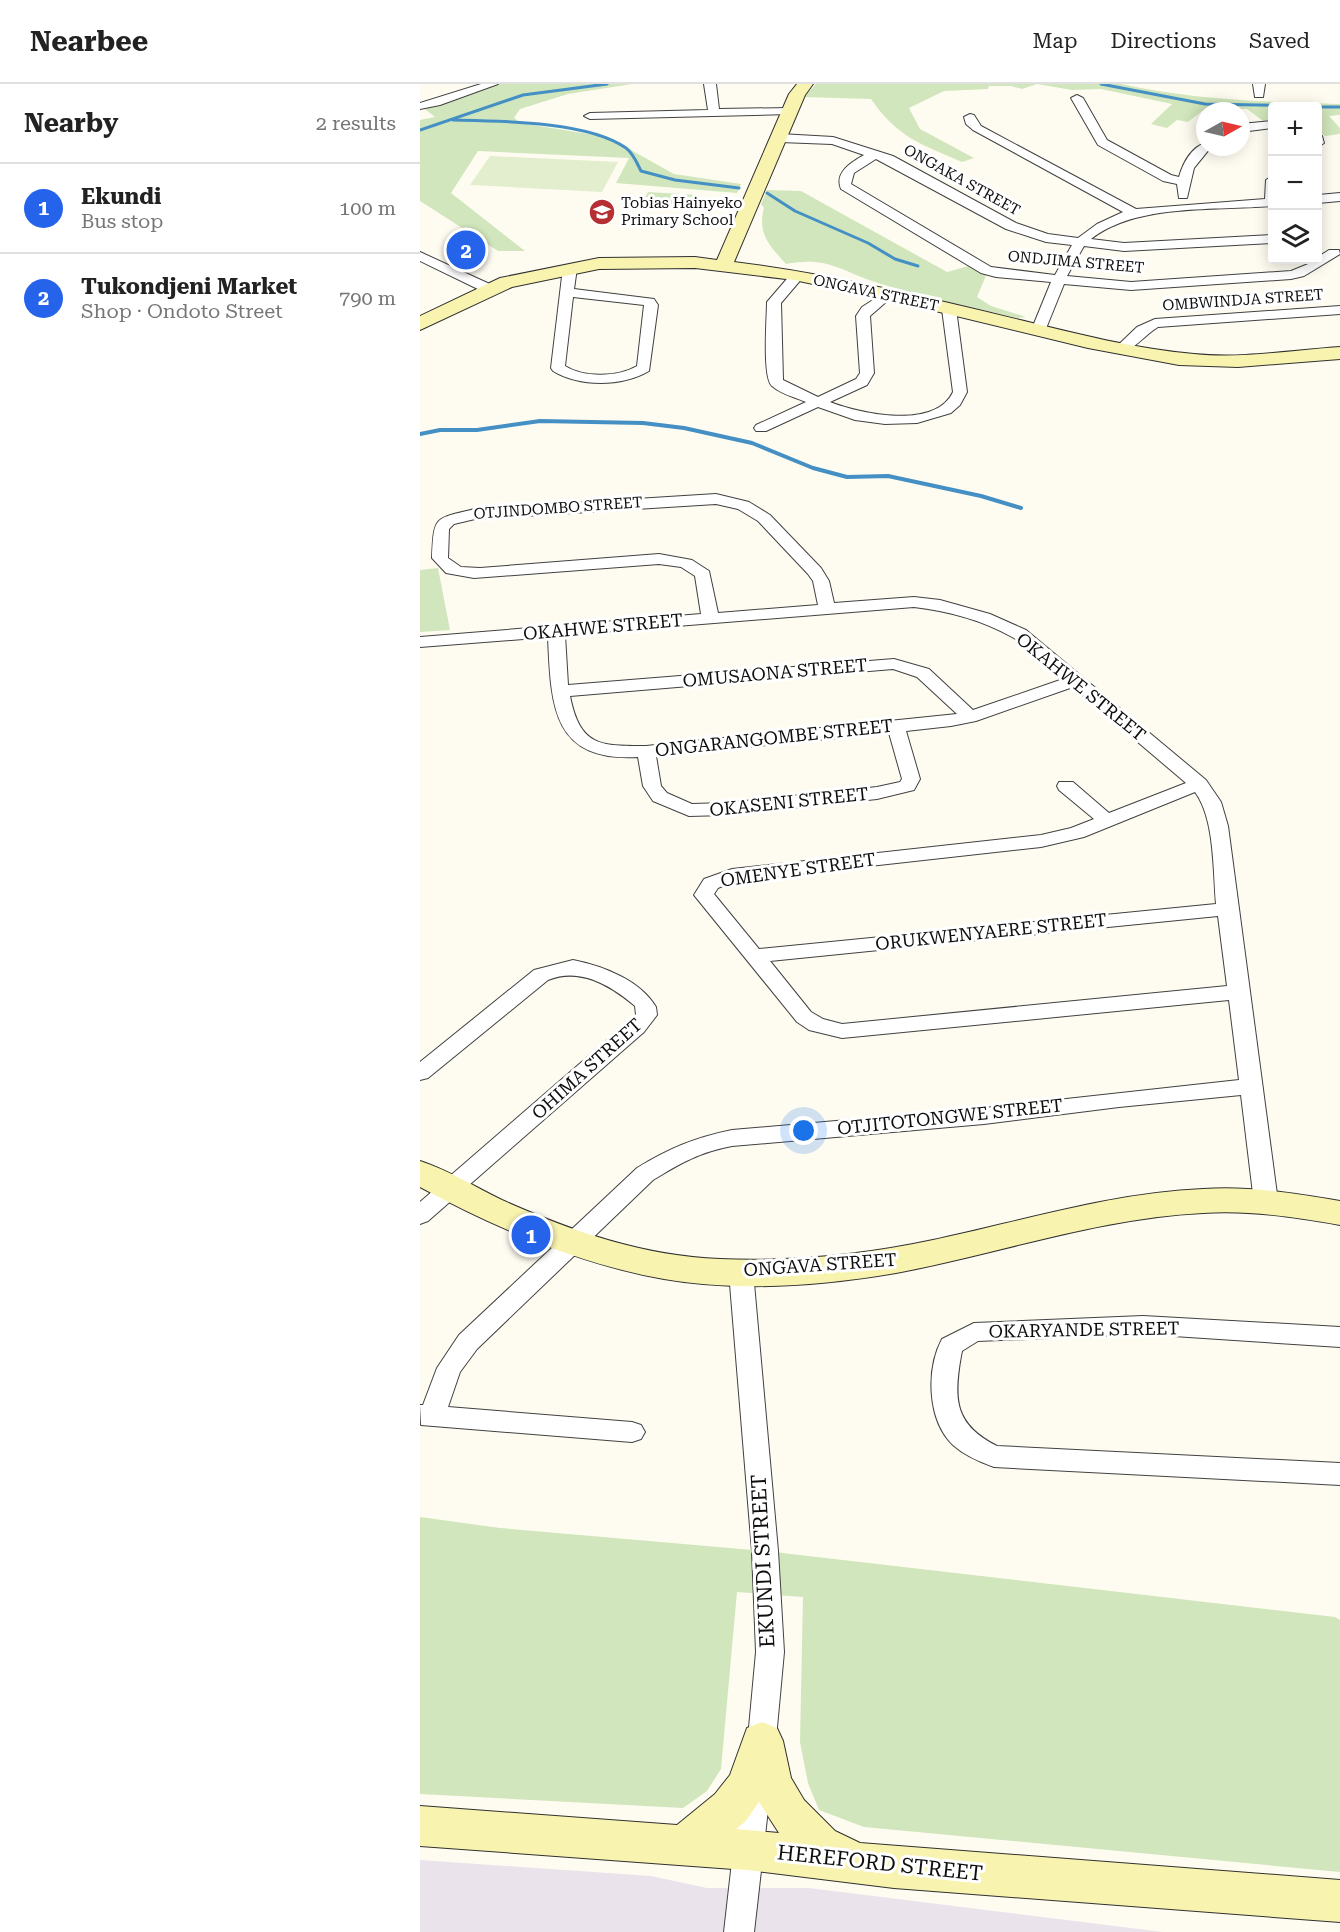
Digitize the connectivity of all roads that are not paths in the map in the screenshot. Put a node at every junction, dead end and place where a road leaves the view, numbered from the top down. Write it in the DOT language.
graph roads {
  1 [pos="492,84"];
  2 [pos="710,84"];
  3 [pos="806,84"];
  4 [pos="1077,98"];
  5 [pos="420,106"];
  6 [pos="790,111"];
  7 [pos="714,112"];
  8 [pos="590,117"];
  9 [pos="970,117"];
  10 [pos="1268,125"];
  11 [pos="1250,127"];
  12 [pos="780,138"];
  13 [pos="875,154"];
  14 [pos="1196,154"];
  15 [pos="1183,182"];
  16 [pos="1340,197"];
  17 [pos="1322,199"];
  18 [pos="1268,202"];
  19 [pos="1182,208"];
  20 [pos="1134,213"];
  21 [pos="1268,239"];
  22 [pos="1080,243"];
  23 [pos="1322,250"];
  24 [pos="1337,254"];
  25 [pos="420,256"];
  26 [pos="724,264"];
  27 [pos="570,268"];
  28 [pos="797,276"];
  29 [pos="1060,279"];
  30 [pos="489,289"];
  31 [pos="568,292"];
  32 [pos="887,295"];
  33 [pos="949,309"];
  34 [pos="1340,310"];
  35 [pos="420,324"];
  36 [pos="1038,331"];
  37 [pos="1121,348"];
  38 [pos="1340,353"];
  39 [pos="822,402"];
  40 [pos="761,428"];
  41 [pos="828,608"];
  42 [pos="710,617"];
  43 [pos="556,631"];
  44 [pos="420,642"];
  45 [pos="1076,680"];
  46 [pos="561,691"];
  47 [pos="970,717"];
  48 [pos="896,726"];
  49 [pos="646,751"];
  50 [pos="1199,784"];
  51 [pos="1066,786"];
  52 [pos="1107,821"];
  53 [pos="1227,909"];
  54 [pos="756,956"];
  55 [pos="1239,992"];
  56 [pos="420,1072"];
  57 [pos="1252,1086"];
  58 [pos="420,1173"];
  59 [pos="450,1189"];
  60 [pos="1266,1202"];
  61 [pos="1340,1213"];
  62 [pos="420,1215"];
  63 [pos="575,1242"];
  64 [pos="741,1272"];
  65 [pos="1340,1337"];
  66 [pos="426,1415"];
  67 [pos="632,1432"];
  68 [pos="1340,1474"];
  69 [pos="762,1741"];
  70 [pos="420,1826"];
  71 [pos="684,1845"];
  72 [pos="747,1850"];
  73 [pos="894,1867"];
  74 [pos="1340,1901"];
  75 [pos="739,1932"];
  1 -- 5 [label="street"];
  2 -- 7 [label="street"];
  3 -- 6 [label="street"];
  4 -- 15 [label="street"];
  6 -- 7 [label="street"];
  6 -- 12 [label="street"];
  7 -- 8 [label="street"];
  9 -- 20 [label="street"];
  10 -- 11 [label="street"];
  12 -- 13 [label="street, ONGAKA STREET"];
  12 -- 26 [label="street"];
  13 -- 22 [label="street, ONGAKA STREET"];
  13 -- 29 [label="street, ONDJIMA STREET"];
  14 -- 15 [label="street"];
  15 -- 19 [label="street"];
  16 -- 17 [label="street"];
  18 -- 19 [label="street"];
  19 -- 20 [label="street"];
  20 -- 22 [label="street"];
  21 -- 22 [label="street, ONGAKA STREET"];
  22 -- 29 [label="street"];
  23 -- 24 [label="street"];
  24 -- 29 [label="street, ONDJIMA STREET"];
  25 -- 30 [label="street"];
  26 -- 27 [label="street, ONGAVA STREET"];
  26 -- 28 [label="street, ONGAVA STREET"];
  27 -- 30 [label="street, ONGAVA STREET"];
  27 -- 31 [label="street"];
  28 -- 32 [label="street, ONGAVA STREET"];
  28 -- 39 [label="street"];
  29 -- 36 [label="street"];
  30 -- 35 [label="street, ONGAVA STREET"];
  31 -- 31 [label="street"];
  32 -- 33 [label="street, ONGAVA STREET"];
  32 -- 39 [label="street"];
  33 -- 36 [label="street, ONGAVA STREET"];
  33 -- 39 [label="street"];
  34 -- 37 [label="street, OMBWINDJA STREET"];
  36 -- 37 [label="street, ONGAVA STREET"];
  37 -- 38 [label="street, ONGAVA STREET"];
  39 -- 40 [label="street"];
  41 -- 42 [label="street, OKAHWE STREET"];
  41 -- 42 [label="street, OTJINDOMBO STREET"];
  41 -- 45 [label="street, OKAHWE STREET"];
  42 -- 43 [label="street, OKAHWE STREET"];
  43 -- 44 [label="street, OKAHWE STREET"];
  43 -- 46 [label="street, ONGARANGOMBE STREET"];
  45 -- 47 [label="street, ONGARANGOMBE STREET"];
  45 -- 50 [label="street, OKAHWE STREET"];
  46 -- 47 [label="street, OMUSAONA STREET"];
  46 -- 49 [label="street, ONGARANGOMBE STREET"];
  47 -- 48 [label="street, ONGARANGOMBE STREET"];
  48 -- 49 [label="street, ONGARANGOMBE STREET"];
  48 -- 49 [label="street, OKASENI STREET"];
  50 -- 52 [label="street, OMENYE STREET"];
  50 -- 53 [label="street, OKAHWE STREET"];
  51 -- 52 [label="street"];
  52 -- 54 [label="street, OMENYE STREET"];
  53 -- 54 [label="street, ORUKWENYAERE STREET"];
  53 -- 55 [label="street, OKAHWE STREET"];
  54 -- 55 [label="street, OMENYE STREET"];
  55 -- 57 [label="street, OKAHWE STREET"];
  56 -- 59 [label="street, OHIMA STREET"];
  57 -- 60 [label="street, OKAHWE STREET"];
  57 -- 63 [label="street, OTJITOTONGWE STREET"];
  58 -- 59 [label="street, ONGAVA STREET"];
  59 -- 62 [label="street"];
  59 -- 63 [label="street, ONGAVA STREET"];
  60 -- 61 [label="street, ONGAVA STREET"];
  60 -- 64 [label="street, ONGAVA STREET"];
  63 -- 64 [label="street, ONGAVA STREET"];
  63 -- 66 [label="street, OTJITOTONGWE STREET"];
  64 -- 69 [label="street, EKUNDI STREET"];
  65 -- 68 [label="street, OKARYANDE STREET"];
  66 -- 67 [label="street"];
  69 -- 71 [label="street"];
  69 -- 72 [label="street, EKUNDI STREET"];
  69 -- 73 [label="street"];
  70 -- 71 [label="street, HEREFORD STREET"];
  71 -- 72 [label="street, HEREFORD STREET"];
  72 -- 73 [label="street, HEREFORD STREET"];
  72 -- 75 [label="street, EKUNDI STREET"];
  73 -- 74 [label="street, HEREFORD STREET"];
}
